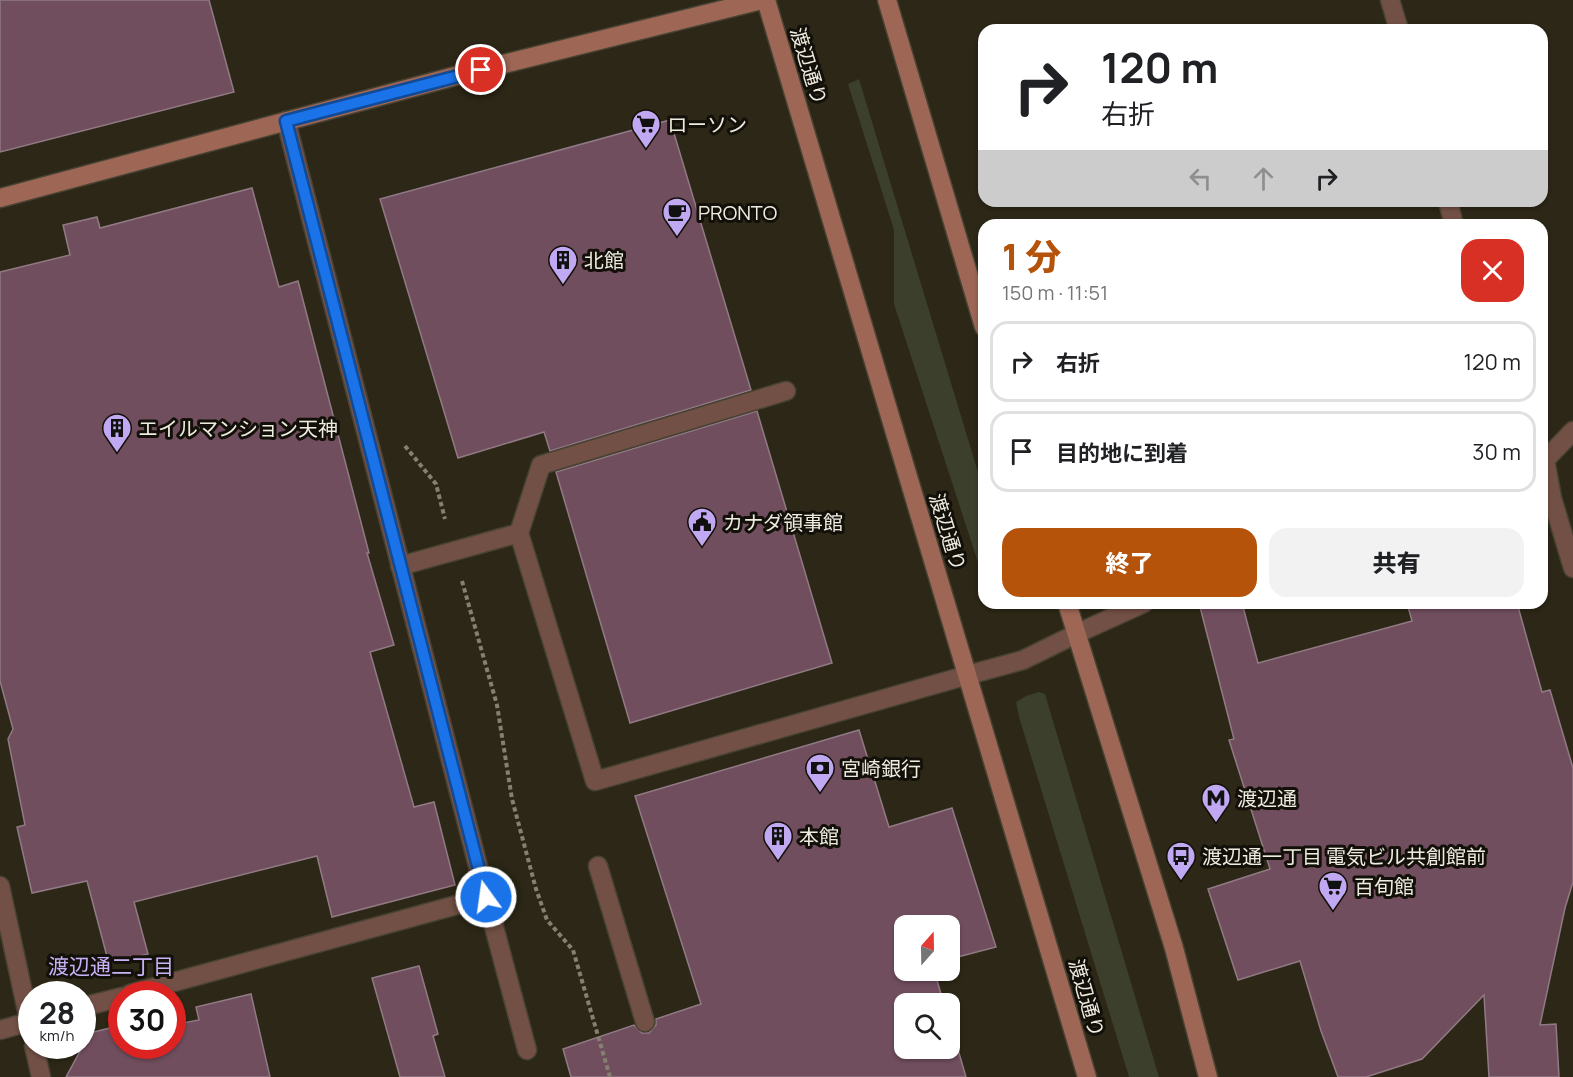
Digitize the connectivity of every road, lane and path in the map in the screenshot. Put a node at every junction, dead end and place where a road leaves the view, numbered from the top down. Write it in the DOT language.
graph roads {
  1 [pos="764,0"];
  2 [pos="887,0"];
  3 [pos="1390,0"];
  4 [pos="1397,24"];
  5 [pos="286,121"];
  6 [pos="0,198"];
  7 [pos="978,307"];
  8 [pos="786,391"];
  9 [pos="1573,431"];
  10 [pos="405,445"];
  11 [pos="1548,454"];
  12 [pos="1548,502"];
  13 [pos="519,533"];
  14 [pos="454,551"];
  15 [pos="400,566"];
  16 [pos="1573,568"];
  17 [pos="1069,609"];
  18 [pos="1131,609"];
  19 [pos="1076,634"];
  20 [pos="968,675"];
  21 [pos="598,866"];
  22 [pos="0,886"];
  23 [pos="486,897"];
  24 [pos="21,981"];
  25 [pos="178,981"];
  26 [pos="645,1022"];
  27 [pos="18,1028"];
  28 [pos="0,1030"];
  29 [pos="527,1050"];
  30 [pos="37,1059"];
  31 [pos="41,1077"];
  32 [pos="610,1077"];
  33 [pos="1087,1077"];
  34 [pos="1208,1077"];
  1 -- 5 [label="main road"];
  1 -- 20 [label="main road, 渡辺通り"];
  2 -- 7 [label="main road"];
  3 -- 4 [label="street"];
  5 -- 6 [label="main road"];
  5 -- 15 [label="street"];
  8 -- 13 [label="street"];
  9 -- 11 [label="street"];
  10 -- 14 [label="path"];
  12 -- 16 [label="street"];
  13 -- 14 [label="street"];
  13 -- 20 [label="street"];
  14 -- 15 [label="street"];
  14 -- 32 [label="path"];
  15 -- 23 [label="street"];
  17 -- 19 [label="main road"];
  18 -- 19 [label="street"];
  19 -- 20 [label="street"];
  19 -- 34 [label="main road"];
  20 -- 33 [label="main road, 渡辺通り"];
  21 -- 26 [label="street"];
  22 -- 24 [label="street"];
  23 -- 25 [label="street"];
  23 -- 29 [label="street"];
  27 -- 28 [label="street"];
  30 -- 31 [label="street"];
}
